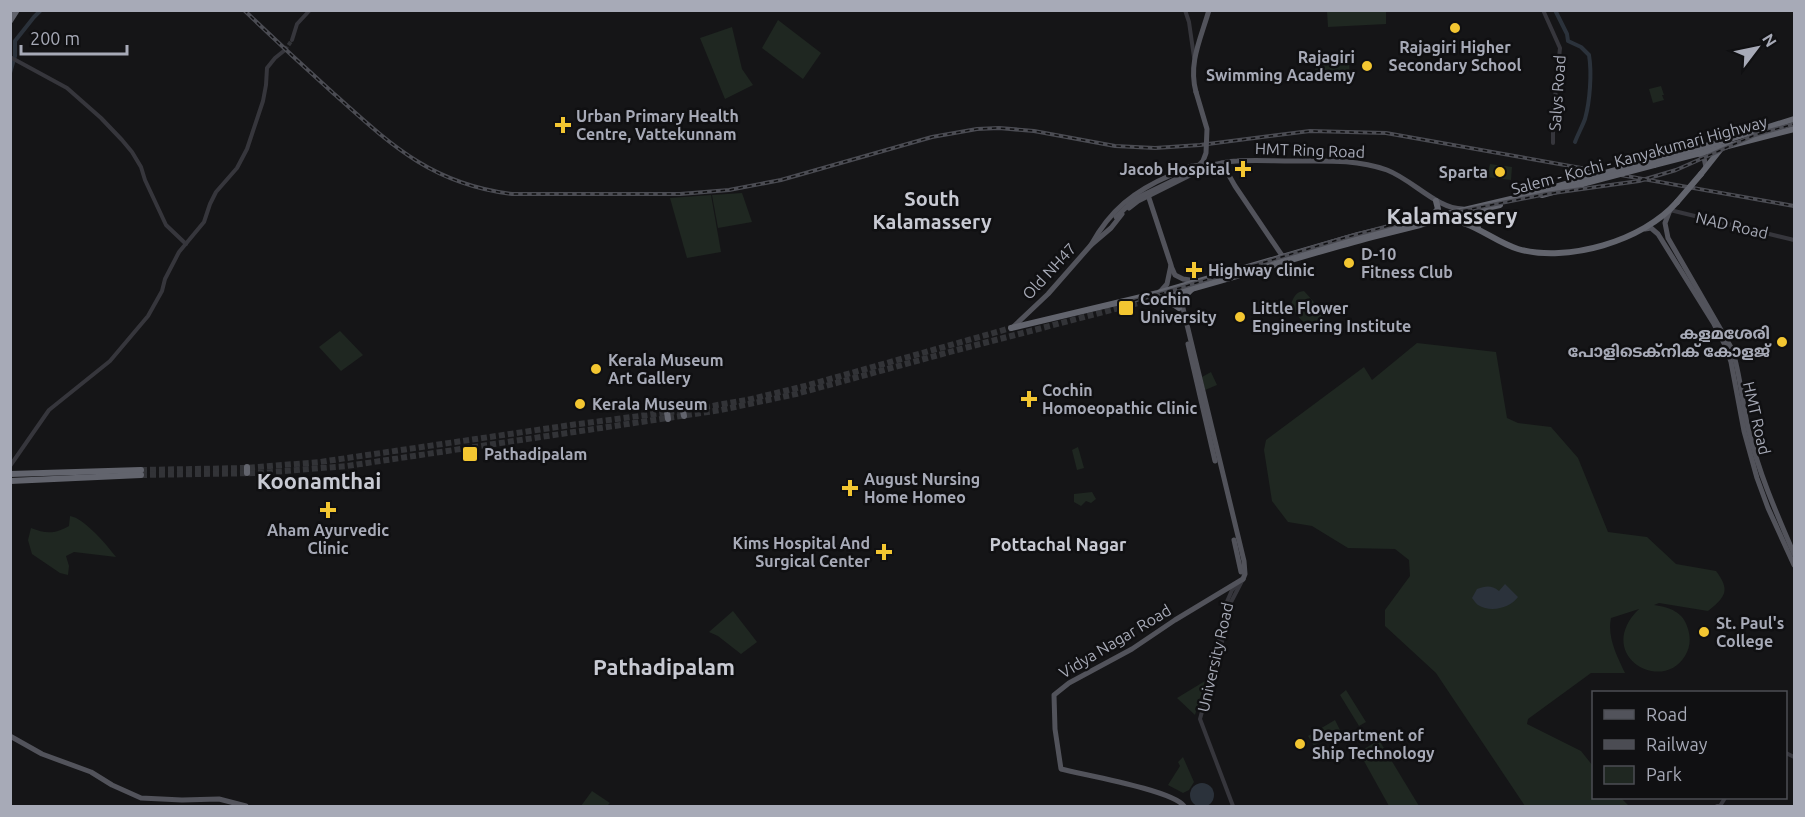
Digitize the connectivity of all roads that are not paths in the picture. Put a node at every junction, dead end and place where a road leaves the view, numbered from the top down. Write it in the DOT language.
graph roads {
  1 [pos="17,10"];
  2 [pos="310,10"];
  3 [pos="1185,10"];
  4 [pos="1209,10"];
  5 [pos="1543,10"];
  6 [pos="10,21"];
  7 [pos="292,40"];
  8 [pos="285,50"];
  9 [pos="10,57"];
  10 [pos="1194,57"];
  11 [pos="1794,119"];
  12 [pos="1794,129"];
  13 [pos="1553,143"];
  14 [pos="1709,147"];
  15 [pos="1719,147"];
  16 [pos="1697,153"];
  17 [pos="1653,162"];
  18 [pos="1222,163"];
  19 [pos="1209,165"];
  20 [pos="1706,167"];
  21 [pos="1146,187"];
  22 [pos="1562,187"];
  23 [pos="1148,196"];
  24 [pos="1436,201"];
  25 [pos="1466,209"];
  26 [pos="1670,210"];
  27 [pos="1116,217"];
  28 [pos="1431,217"];
  29 [pos="1105,223"];
  30 [pos="1111,228"];
  31 [pos="1479,229"];
  32 [pos="1643,229"];
  33 [pos="1102,231"];
  34 [pos="1352,240"];
  35 [pos="1794,240"];
  36 [pos="186,244"];
  37 [pos="1283,257"];
  38 [pos="1171,265"];
  39 [pos="1201,282"];
  40 [pos="1194,288"];
  41 [pos="1175,291"];
  42 [pos="1158,296"];
  43 [pos="1180,306"];
  44 [pos="1027,314"];
  45 [pos="1011,328"];
  46 [pos="1026,329"];
  47 [pos="10,466"];
  48 [pos="10,474"];
  49 [pos="10,482"];
  50 [pos="1781,531"];
  51 [pos="1794,554"];
  52 [pos="1794,565"];
  53 [pos="1243,579"];
  54 [pos="10,736"];
  55 [pos="246,807"];
  56 [pos="1184,807"];
  57 [pos="1233,807"];
  1 -- 6 [label="highway"];
  2 -- 7 [label="street"];
  3 -- 10 [label="street"];
  4 -- 10 [label="main road"];
  5 -- 13 [label="street, Salys Road"];
  8 -- 36 [label="street"];
  9 -- 36 [label="street"];
  10 -- 27 [label="main road, bridge"];
  11 -- 14 [label="highway, Salem - Kochi - Kanyakumari Highway"];
  12 -- 15 [label="highway, Salem - Kochi - Kanyakumari Highway"];
  14 -- 15 [label="highway, Salem - Kochi - Kanyakumari Highway"];
  14 -- 16 [label="highway, Salem - Kochi - Kanyakumari Highway"];
  14 -- 17 [label="highway, Salem - Kochi - Kanyakumari Highway"];
  15 -- 20 [label="highway"];
  16 -- 17 [label="highway, Salem - Kochi - Kanyakumari Highway"];
  16 -- 20 [label="main road"];
  17 -- 22 [label="highway, Salem - Kochi - Kanyakumari Highway, bridge"];
  18 -- 19 [label="main road, HMT Ring Road"];
  18 -- 24 [label="main road, HMT Ring Road"];
  18 -- 37 [label="main road"];
  19 -- 21 [label="main road, HMT Ring Road"];
  19 -- 23 [label="main road, HMT Ring Road"];
  20 -- 26 [label="highway, bridge"];
  21 -- 23 [label="main road"];
  21 -- 29 [label="main road, Old NH47"];
  22 -- 25 [label="highway, Salem - Kochi - Kanyakumari Highway"];
  22 -- 31 [label="highway, Salem - Kochi - Kanyakumari Highway"];
  23 -- 30 [label="main road, Old NH47"];
  23 -- 38 [label="main road"];
  24 -- 25 [label="main road"];
  24 -- 28 [label="highway"];
  25 -- 28 [label="highway, Salem - Kochi - Kanyakumari Highway"];
  26 -- 32 [label="highway"];
  26 -- 35 [label="street, NAD Road"];
  26 -- 50 [label="main road, HMT Road"];
  27 -- 29 [label="main road"];
  27 -- 30 [label="main road"];
  28 -- 34 [label="highway"];
  29 -- 33 [label="main road, Old NH47"];
  30 -- 33 [label="main road, Old NH47"];
  31 -- 32 [label="highway"];
  31 -- 34 [label="highway"];
  32 -- 50 [label="main road, HMT Road"];
  33 -- 44 [label="main road, Old NH47"];
  34 -- 37 [label="highway"];
  34 -- 40 [label="highway"];
  36 -- 47 [label="street"];
  37 -- 39 [label="highway"];
  38 -- 39 [label="main road"];
  38 -- 42 [label="main road"];
  39 -- 41 [label="highway"];
  40 -- 41 [label="highway"];
  40 -- 43 [label="highway"];
  41 -- 42 [label="highway"];
  42 -- 43 [label="highway"];
  42 -- 46 [label="highway"];
  43 -- 53 [label="main road"];
  44 -- 45 [label="main road, Old NH47"];
  44 -- 46 [label="main road"];
  45 -- 46 [label="highway"];
  48 -- 49 [label="highway"];
  50 -- 51 [label="main road, HMT Road"];
  50 -- 52 [label="main road, HMT Road"];
  53 -- 56 [label="main road, Vidya Nagar Road"];
  53 -- 57 [label="street, University Road"];
  54 -- 55 [label="main road"];
}
